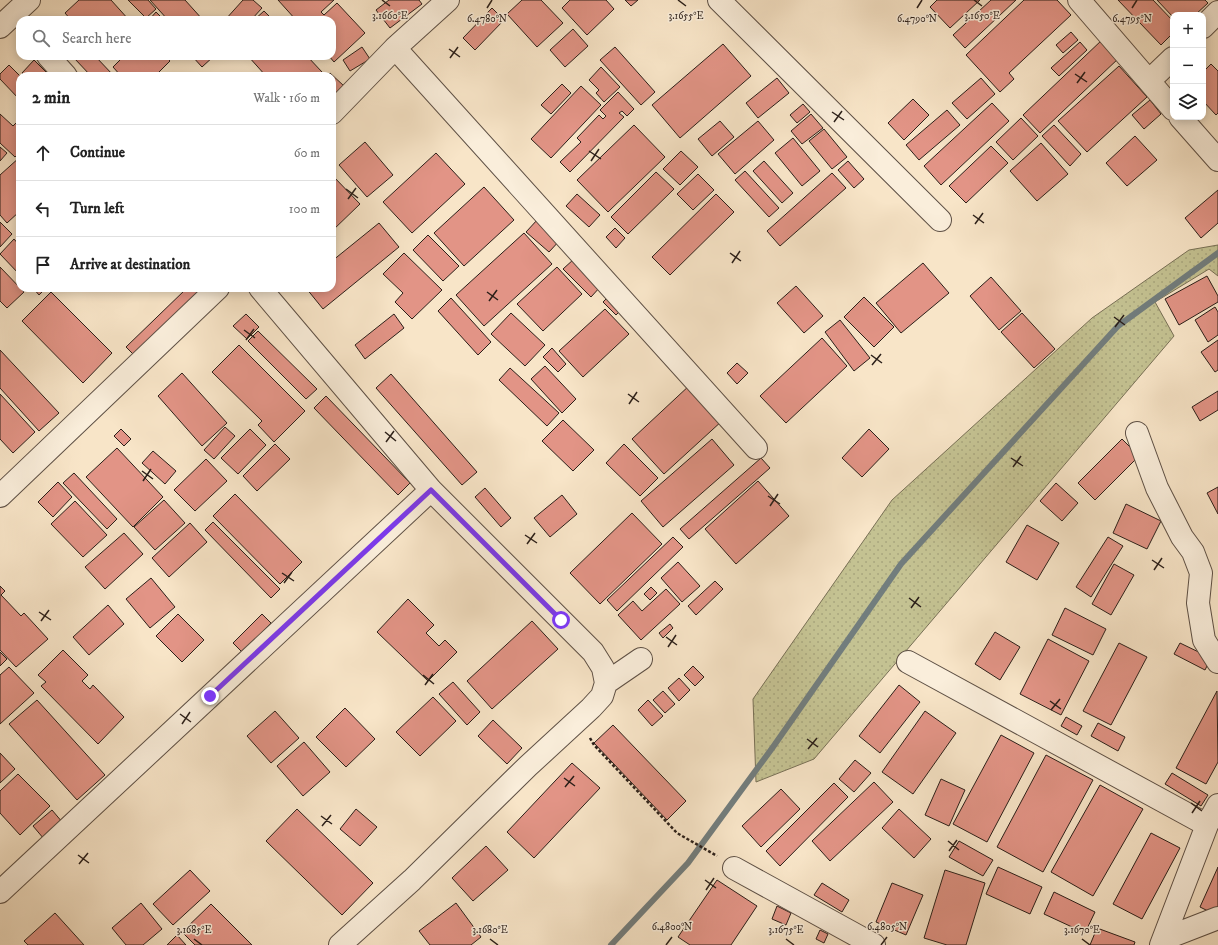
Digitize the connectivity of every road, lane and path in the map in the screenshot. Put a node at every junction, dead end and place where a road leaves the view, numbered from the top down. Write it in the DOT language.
graph roads {
  1 [pos="29,0"];
  2 [pos="448,0"];
  3 [pos="719,0"];
  4 [pos="1079,0"];
  5 [pos="1218,12"];
  6 [pos="16,16"];
  7 [pos="1206,25"];
  8 [pos="395,48"];
  9 [pos="52,60"];
  10 [pos="1170,61"];
  11 [pos="62,72"];
  12 [pos="1149,82"];
  13 [pos="1170,106"];
  14 [pos="336,109"];
  15 [pos="1183,120"];
  16 [pos="1218,160"];
  17 [pos="940,220"];
  18 [pos="214,292"];
  19 [pos="263,292"];
  20 [pos="1137,433"];
  21 [pos="756,448"];
  22 [pos="431,490"];
  23 [pos="0,496"];
  24 [pos="641,659"];
  25 [pos="908,662"];
  26 [pos="1218,662"];
  27 [pos="606,683"];
  28 [pos="579,720"];
  29 [pos="1218,804"];
  30 [pos="1207,825"];
  31 [pos="711,851"];
  32 [pos="734,868"];
  33 [pos="0,892"];
  34 [pos="1218,918"];
  35 [pos="1163,942"];
  36 [pos="340,945"];
  37 [pos="874,945"];
  1 -- 6 [label="street"];
  2 -- 8 [label="street"];
  3 -- 17 [label="street"];
  4 -- 12 [label="street"];
  5 -- 7 [label="street"];
  8 -- 14 [label="street"];
  8 -- 21 [label="street"];
  9 -- 11 [label="street"];
  10 -- 12 [label="street"];
  12 -- 13 [label="street"];
  15 -- 16 [label="street"];
  18 -- 23 [label="street"];
  19 -- 22 [label="street"];
  20 -- 26 [label="street"];
  22 -- 27 [label="street"];
  22 -- 33 [label="street"];
  24 -- 27 [label="street"];
  25 -- 30 [label="street"];
  27 -- 28 [label="street"];
  28 -- 31 [label="path"];
  28 -- 36 [label="street"];
  29 -- 30 [label="street"];
  30 -- 35 [label="street"];
  32 -- 37 [label="street"];
  34 -- 35 [label="street"];
}
